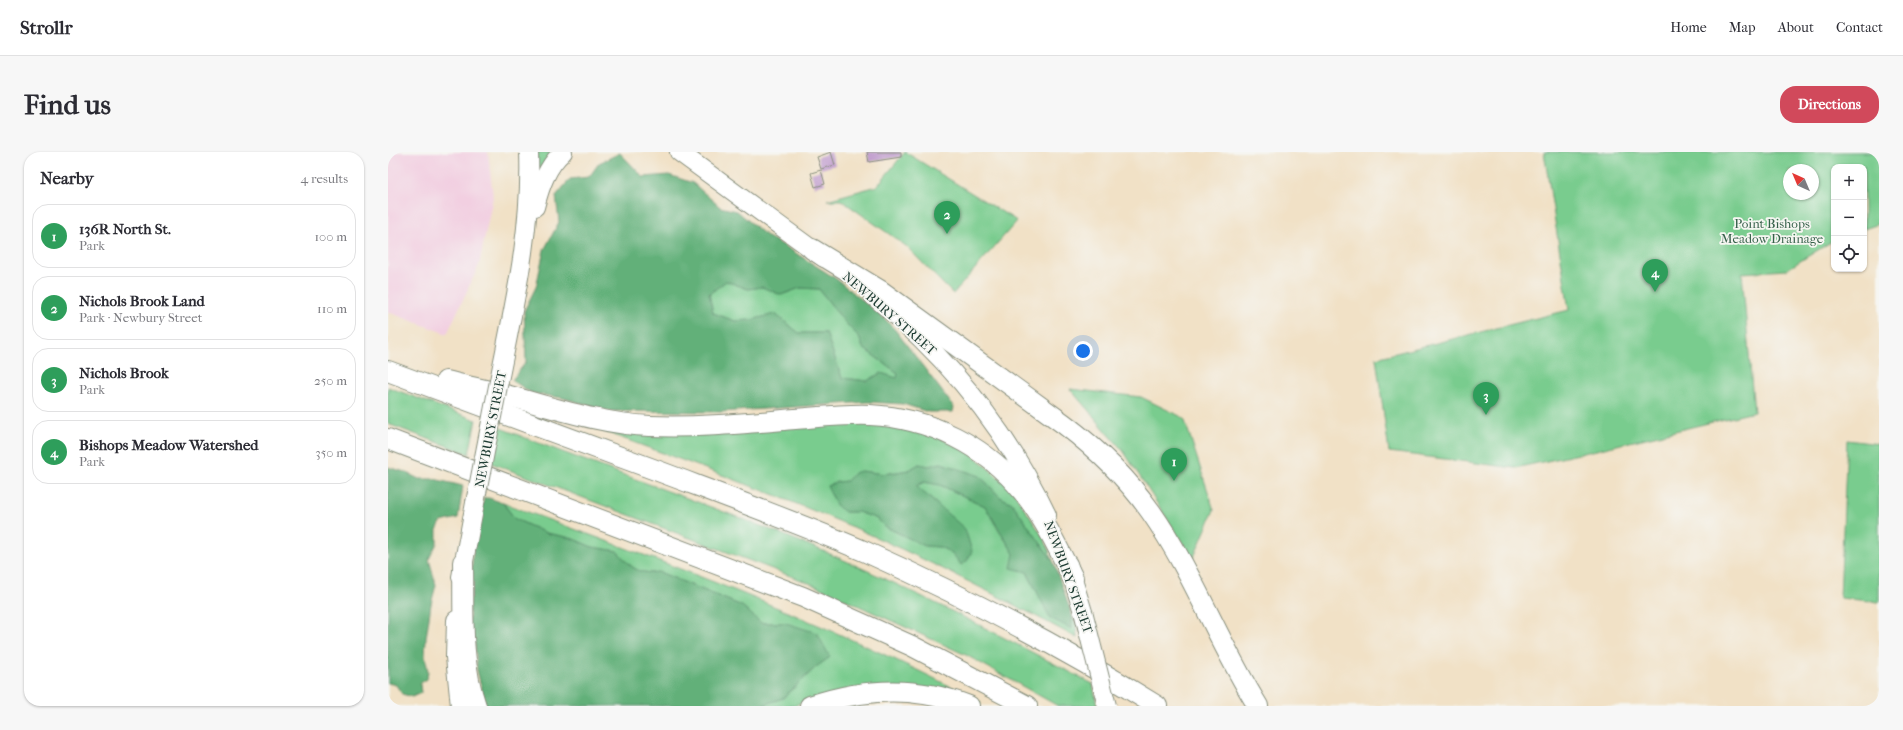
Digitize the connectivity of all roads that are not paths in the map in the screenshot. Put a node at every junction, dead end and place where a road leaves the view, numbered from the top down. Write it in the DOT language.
graph roads {
  1 [pos="528,152"];
  2 [pos="563,152"];
  3 [pos="671,152"];
  4 [pos="679,152"];
  5 [pos="699,168"];
  6 [pos="812,249"];
  7 [pos="520,277"];
  8 [pos="388,369"];
  9 [pos="388,439"];
  10 [pos="463,562"];
  11 [pos="1073,578"];
  12 [pos="460,706"];
  13 [pos="476,706"];
  14 [pos="810,706"];
  15 [pos="969,706"];
  16 [pos="1027,706"];
  17 [pos="1107,706"];
  18 [pos="1157,706"];
  19 [pos="1258,706"];
  1 -- 7 [label="main road, NEWBURY STREET"];
  2 -- 7 [label="main road"];
  3 -- 5 [label="main road"];
  4 -- 5 [label="main road, NEWBURY STREET"];
  5 -- 6 [label="main road, NEWBURY STREET"];
  6 -- 11 [label="main road, NEWBURY STREET"];
  6 -- 19 [label="highway"];
  7 -- 10 [label="main road, NEWBURY STREET, bridge"];
  8 -- 11 [label="highway"];
  8 -- 18 [label="highway"];
  9 -- 16 [label="highway"];
  10 -- 12 [label="main road, NEWBURY STREET"];
  10 -- 13 [label="highway"];
  11 -- 17 [label="main road, NEWBURY STREET, bridge"];
  14 -- 15 [label="highway"];
}
